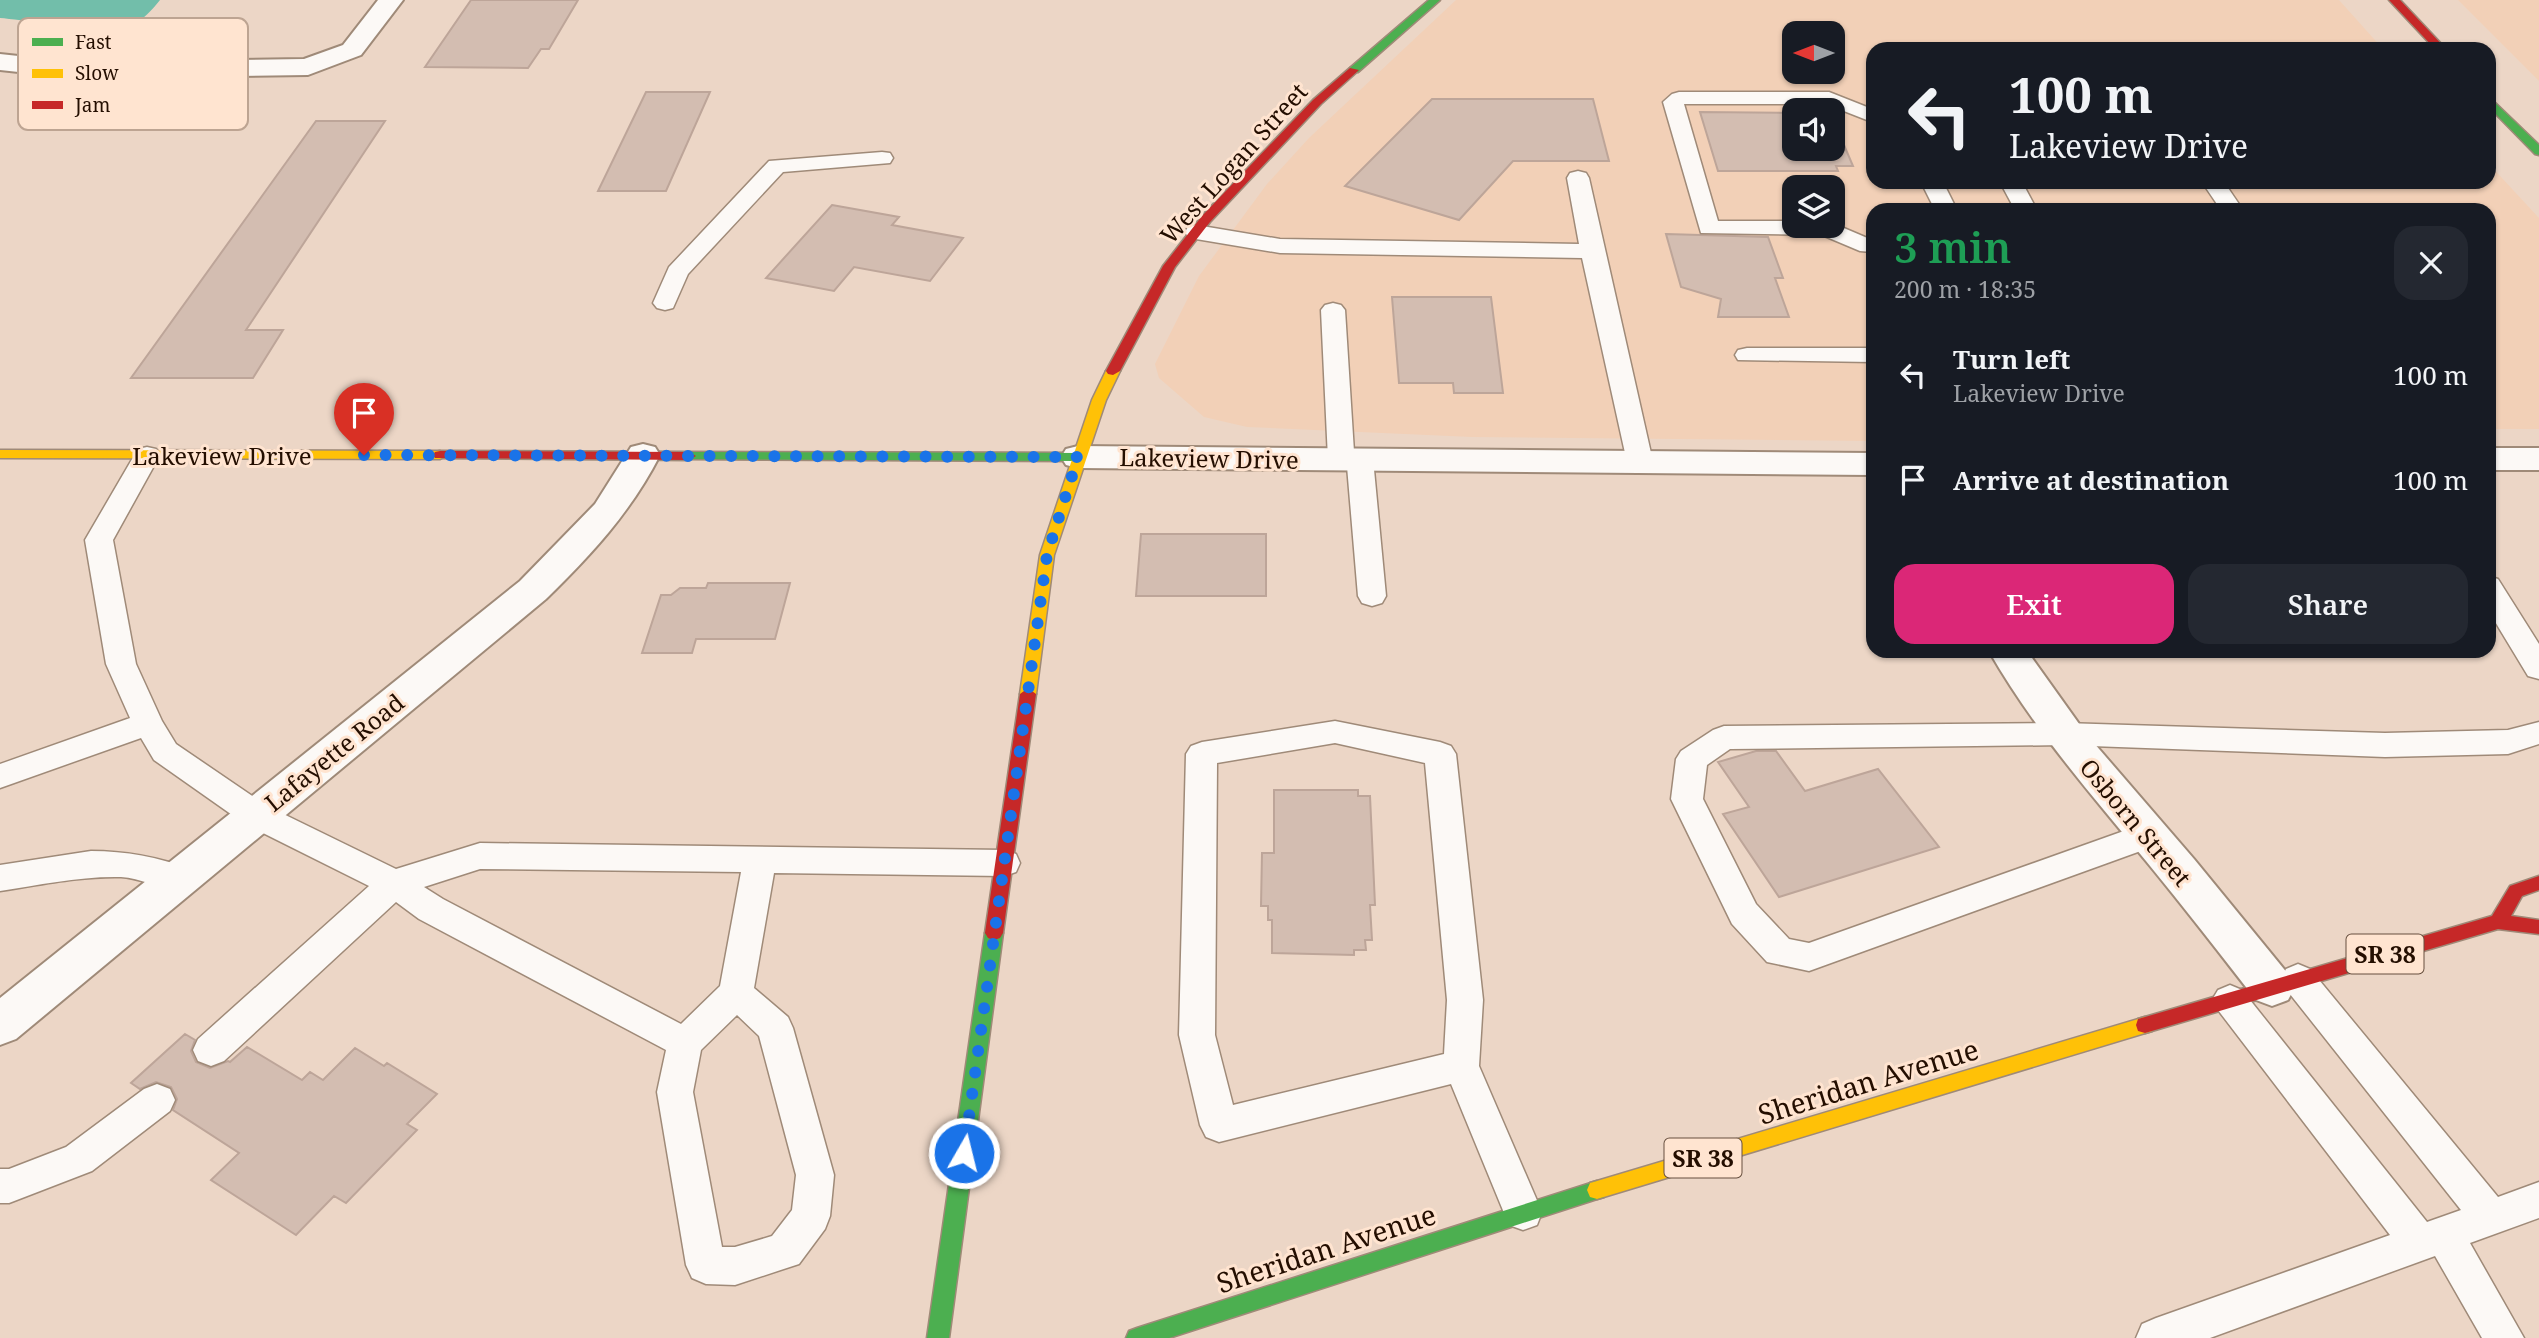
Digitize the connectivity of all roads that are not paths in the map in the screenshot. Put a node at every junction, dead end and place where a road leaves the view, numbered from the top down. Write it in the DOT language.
graph roads {
  1 [pos="391,0"];
  2 [pos="1435,0"];
  3 [pos="2394,0"];
  4 [pos="2434,42"];
  5 [pos="0,62"];
  6 [pos="18,65"];
  7 [pos="248,70"];
  8 [pos="2496,107"];
  9 [pos="1866,113"];
  10 [pos="2539,152"];
  11 [pos="882,158"];
  12 [pos="1578,178"];
  13 [pos="1196,232"];
  14 [pos="1866,248"];
  15 [pos="1592,251"];
  16 [pos="665,303"];
  17 [pos="1333,310"];
  18 [pos="1747,355"];
  19 [pos="1866,355"];
  20 [pos="0,454"];
  21 [pos="147,455"];
  22 [pos="643,456"];
  23 [pos="1078,457"];
  24 [pos="2496,459"];
  25 [pos="2539,459"];
  26 [pos="1351,460"];
  27 [pos="1640,462"];
  28 [pos="1866,464"];
  29 [pos="1372,596"];
  30 [pos="2496,599"];
  31 [pos="2013,658"];
  32 [pos="2539,668"];
  33 [pos="148,724"];
  34 [pos="2539,733"];
  35 [pos="2064,734"];
  36 [pos="0,776"];
  37 [pos="256,815"];
  38 [pos="2149,835"];
  39 [pos="760,861"];
  40 [pos="1004,863"];
  41 [pos="0,878"];
  42 [pos="179,878"];
  43 [pos="394,883"];
  44 [pos="2539,883"];
  45 [pos="2498,922"];
  46 [pos="2539,926"];
  47 [pos="2285,983"];
  48 [pos="736,993"];
  49 [pos="2230,1000"];
  50 [pos="0,1024"];
  51 [pos="685,1043"];
  52 [pos="211,1050"];
  53 [pos="1461,1066"];
  54 [pos="158,1100"];
  55 [pos="0,1186"];
  56 [pos="2539,1200"];
  57 [pos="1523,1212"];
  58 [pos="2491,1218"];
  59 [pos="2432,1238"];
  60 [pos="938,1338"];
  61 [pos="1137,1338"];
  62 [pos="2156,1338"];
  63 [pos="2504,1338"];
  1 -- 7 [label="street"];
  2 -- 13 [label="street, West Logan Street"];
  3 -- 4 [label="street"];
  5 -- 6 [label="street"];
  8 -- 10 [label="street"];
  9 -- 14 [label="lane"];
  11 -- 16 [label="lane"];
  12 -- 15 [label="lane"];
  13 -- 15 [label="lane"];
  13 -- 23 [label="street, West Logan Street"];
  15 -- 27 [label="lane"];
  17 -- 26 [label="lane"];
  18 -- 19 [label="lane"];
  20 -- 21 [label="street, Lakeview Drive"];
  21 -- 22 [label="street, Lakeview Drive"];
  21 -- 33 [label="lane"];
  22 -- 23 [label="street, Lakeview Drive"];
  22 -- 37 [label="street, Lafayette Road"];
  23 -- 26 [label="street, Lakeview Drive"];
  23 -- 40 [label="street, West Logan Street"];
  24 -- 25 [label="street"];
  26 -- 27 [label="street, Lakeview Drive"];
  26 -- 29 [label="lane"];
  27 -- 28 [label="street, Lakeview Drive"];
  30 -- 32 [label="lane"];
  31 -- 35 [label="street, Osborn Street"];
  33 -- 36 [label="lane"];
  33 -- 37 [label="lane"];
  34 -- 35 [label="lane"];
  35 -- 38 [label="street, Osborn Street"];
  35 -- 38 [label="lane"];
  37 -- 42 [label="street, Lafayette Road"];
  37 -- 43 [label="lane"];
  38 -- 47 [label="street, Osborn Street"];
  39 -- 40 [label="lane"];
  39 -- 43 [label="lane"];
  39 -- 48 [label="lane"];
  40 -- 60 [label="street, West Logan Street"];
  41 -- 42 [label="lane"];
  42 -- 50 [label="street, Lafayette Road"];
  43 -- 51 [label="lane"];
  43 -- 52 [label="lane"];
  44 -- 45 [label="street"];
  45 -- 46 [label="street, Sheridan Avenue / SR 38"];
  45 -- 47 [label="street, Sheridan Avenue / SR 38"];
  47 -- 49 [label="street, Sheridan Avenue / SR 38"];
  47 -- 58 [label="lane"];
  48 -- 51 [label="lane"];
  48 -- 51 [label="lane"];
  49 -- 57 [label="street, Sheridan Avenue / SR 38"];
  49 -- 59 [label="lane"];
  53 -- 53 [label="lane"];
  53 -- 57 [label="lane"];
  54 -- 55 [label="lane"];
  56 -- 58 [label="lane"];
  57 -- 61 [label="street, Sheridan Avenue / SR 38"];
  58 -- 59 [label="lane"];
  59 -- 62 [label="lane"];
  59 -- 63 [label="lane"];
}
